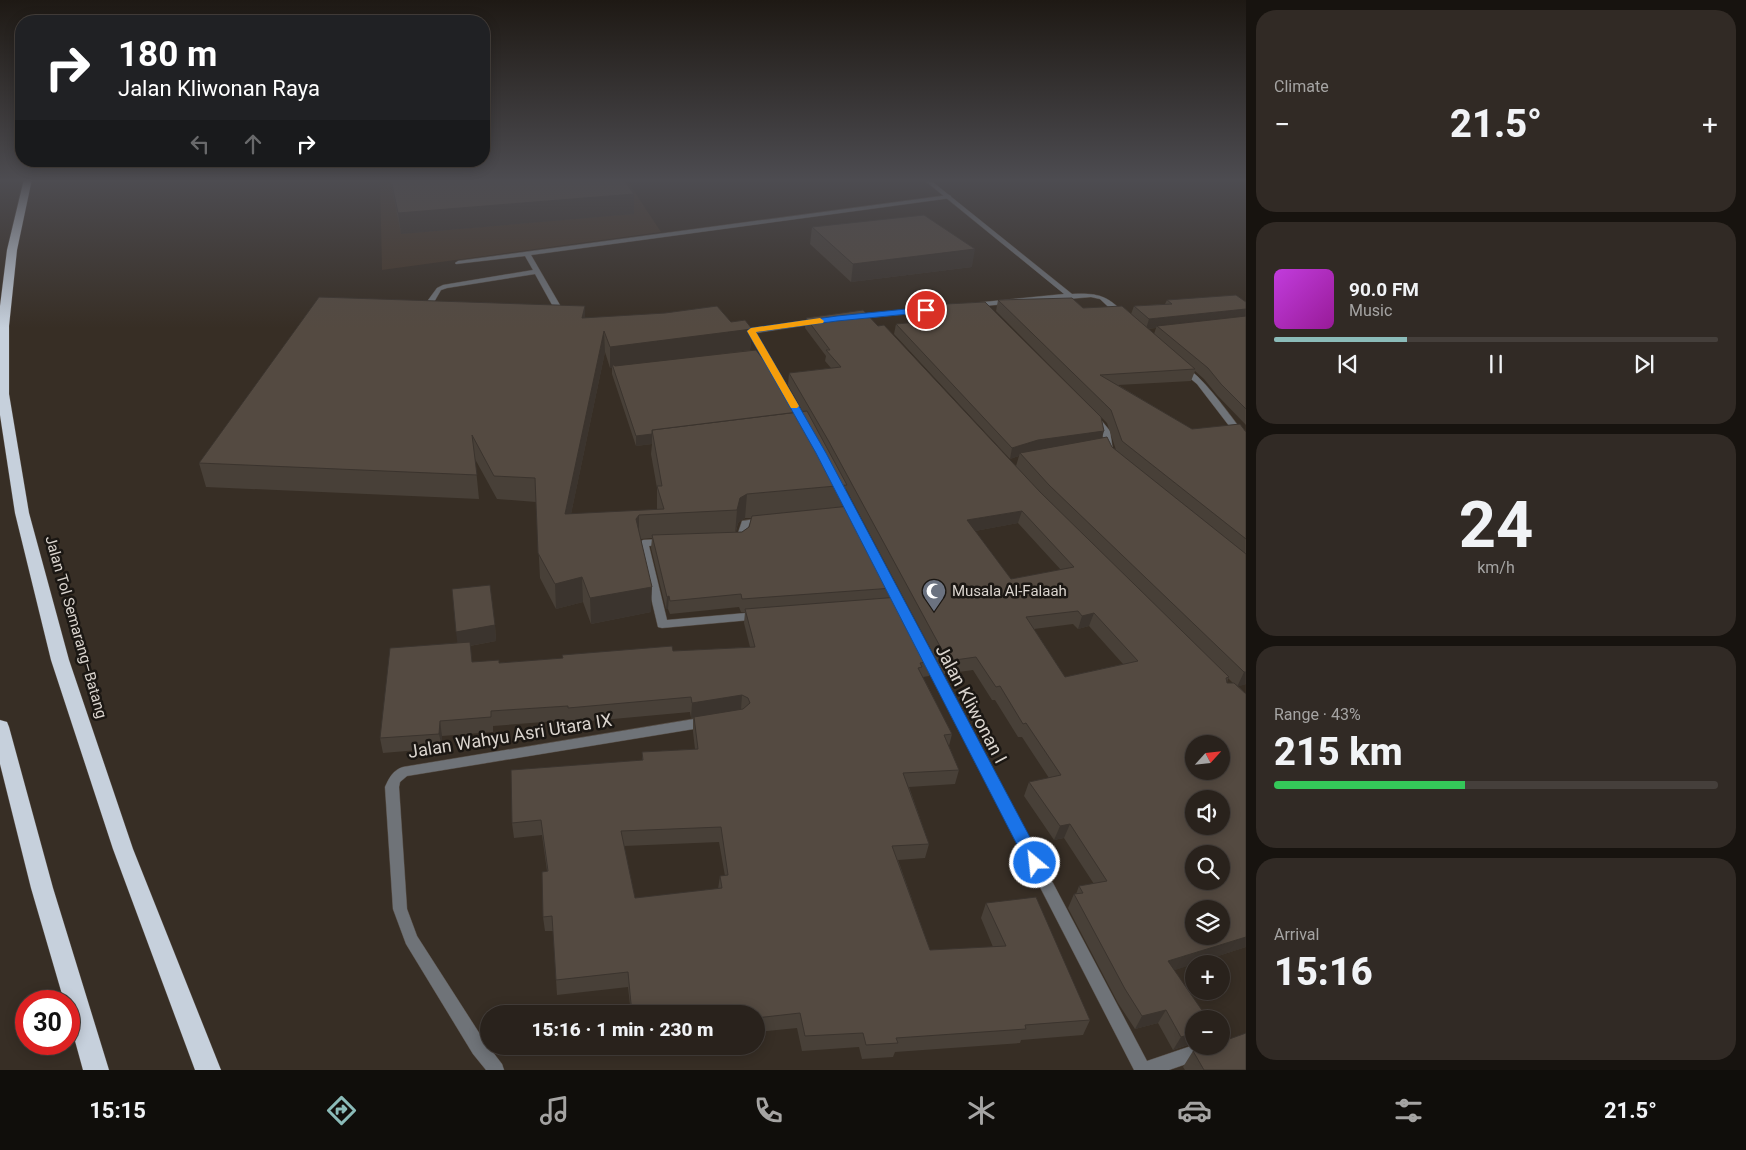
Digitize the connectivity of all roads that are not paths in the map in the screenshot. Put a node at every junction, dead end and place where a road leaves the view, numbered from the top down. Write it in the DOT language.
graph roads {
  1 [pos="17,229"];
  2 [pos="713,229"];
  3 [pos="988,229"];
  4 [pos="527,254"];
  5 [pos="458,263"];
  6 [pos="536,272"];
  7 [pos="1070,296"];
  8 [pos="964,306"];
  9 [pos="426,307"];
  10 [pos="945,308"];
  11 [pos="560,312"];
  12 [pos="845,318"];
  13 [pos="827,320"];
  14 [pos="1130,322"];
  15 [pos="1179,364"];
  16 [pos="1090,412"];
  17 [pos="806,432"];
  18 [pos="1246,442"];
  19 [pos="1112,456"];
  20 [pos="835,479"];
  21 [pos="775,520"];
  22 [pos="861,530"];
  23 [pos="722,540"];
  24 [pos="672,542"];
  25 [pos="883,572"];
  26 [pos="771,616"];
  27 [pos="909,622"];
  28 [pos="918,640"];
  29 [pos="722,720"];
  30 [pos="0,727"];
  31 [pos="1189,1055"];
  32 [pos="96,1070"];
  33 [pos="208,1070"];
  34 [pos="496,1070"];
  35 [pos="1143,1070"];
  1 -- 33 [label="highway, Jalan Tol Semarang–Batang"];
  2 -- 4 [label="street"];
  3 -- 7 [label="street"];
  4 -- 5 [label="street"];
  4 -- 6 [label="street"];
  6 -- 9 [label="street"];
  6 -- 11 [label="street"];
  7 -- 8 [label="street"];
  7 -- 14 [label="street"];
  10 -- 12 [label="street"];
  13 -- 17 [label="street"];
  15 -- 18 [label="street"];
  16 -- 19 [label="street"];
  20 -- 22 [label="street"];
  21 -- 23 [label="street"];
  24 -- 26 [label="street"];
  25 -- 27 [label="street"];
  28 -- 35 [label="street, Jalan Kliwonan I"];
  29 -- 34 [label="street, Jalan Wahyu Asri Utara IX"];
  30 -- 32 [label="highway"];
  31 -- 35 [label="street"];
}
